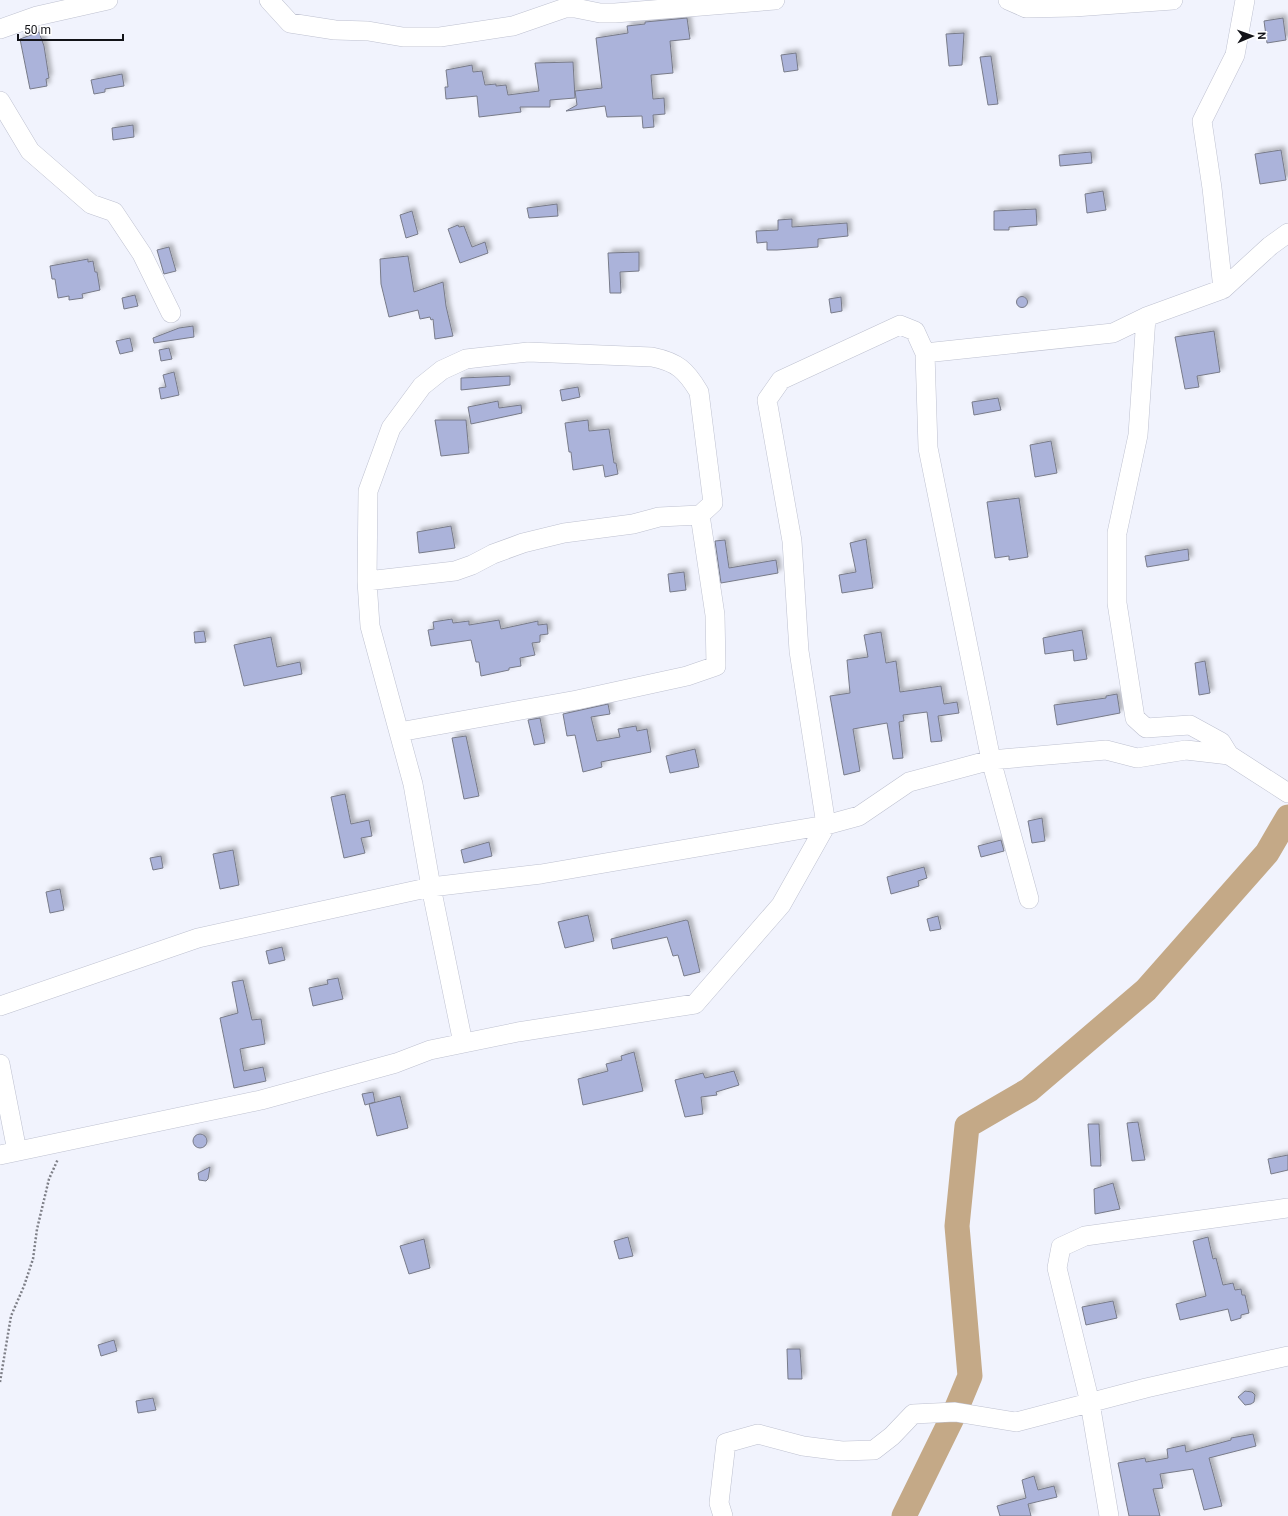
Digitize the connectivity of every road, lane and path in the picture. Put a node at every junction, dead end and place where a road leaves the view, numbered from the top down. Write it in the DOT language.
graph roads {
  1 [pos="108,0"];
  2 [pos="270,0"];
  3 [pos="284,0"];
  4 [pos="775,0"];
  5 [pos="1008,0"];
  6 [pos="1173,0"];
  7 [pos="1245,0"];
  8 [pos="1026,4"];
  9 [pos="290,23"];
  10 [pos="0,29"];
  11 [pos="0,101"];
  12 [pos="1288,233"];
  13 [pos="1223,289"];
  14 [pos="171,313"];
  15 [pos="1146,317"];
  16 [pos="925,353"];
  17 [pos="700,515"];
  18 [pos="367,581"];
  19 [pos="399,732"];
  20 [pos="1229,754"];
  21 [pos="991,760"];
  22 [pos="1288,793"];
  23 [pos="826,825"];
  24 [pos="431,887"];
  25 [pos="1029,899"];
  26 [pos="0,1006"];
  27 [pos="463,1043"];
  28 [pos="0,1064"];
  29 [pos="66,1141"];
  30 [pos="9,1153"];
  31 [pos="1288,1208"];
  32 [pos="1288,1356"];
  33 [pos="0,1382"];
  34 [pos="1090,1403"];
  35 [pos="723,1516"];
  36 [pos="1109,1516"];
  1 -- 10 [label="street"];
  2 -- 9 [label="street"];
  3 -- 9 [label="street"];
  4 -- 9 [label="street"];
  5 -- 8 [label="street"];
  6 -- 8 [label="street"];
  7 -- 13 [label="street"];
  11 -- 14 [label="street"];
  12 -- 13 [label="street"];
  13 -- 15 [label="street"];
  15 -- 16 [label="street"];
  15 -- 20 [label="street"];
  16 -- 21 [label="street"];
  16 -- 23 [label="street"];
  17 -- 18 [label="street"];
  17 -- 18 [label="street"];
  17 -- 19 [label="street"];
  18 -- 19 [label="street"];
  19 -- 24 [label="street"];
  20 -- 21 [label="street"];
  20 -- 22 [label="street"];
  21 -- 23 [label="street"];
  21 -- 25 [label="street"];
  23 -- 24 [label="street"];
  23 -- 27 [label="street"];
  24 -- 26 [label="street"];
  24 -- 27 [label="street"];
  27 -- 29 [label="street"];
  28 -- 30 [label="street"];
  29 -- 30 [label="street"];
  29 -- 33 [label="path"];
  31 -- 34 [label="street"];
  32 -- 34 [label="street"];
  34 -- 35 [label="street"];
  34 -- 36 [label="street"];
}
